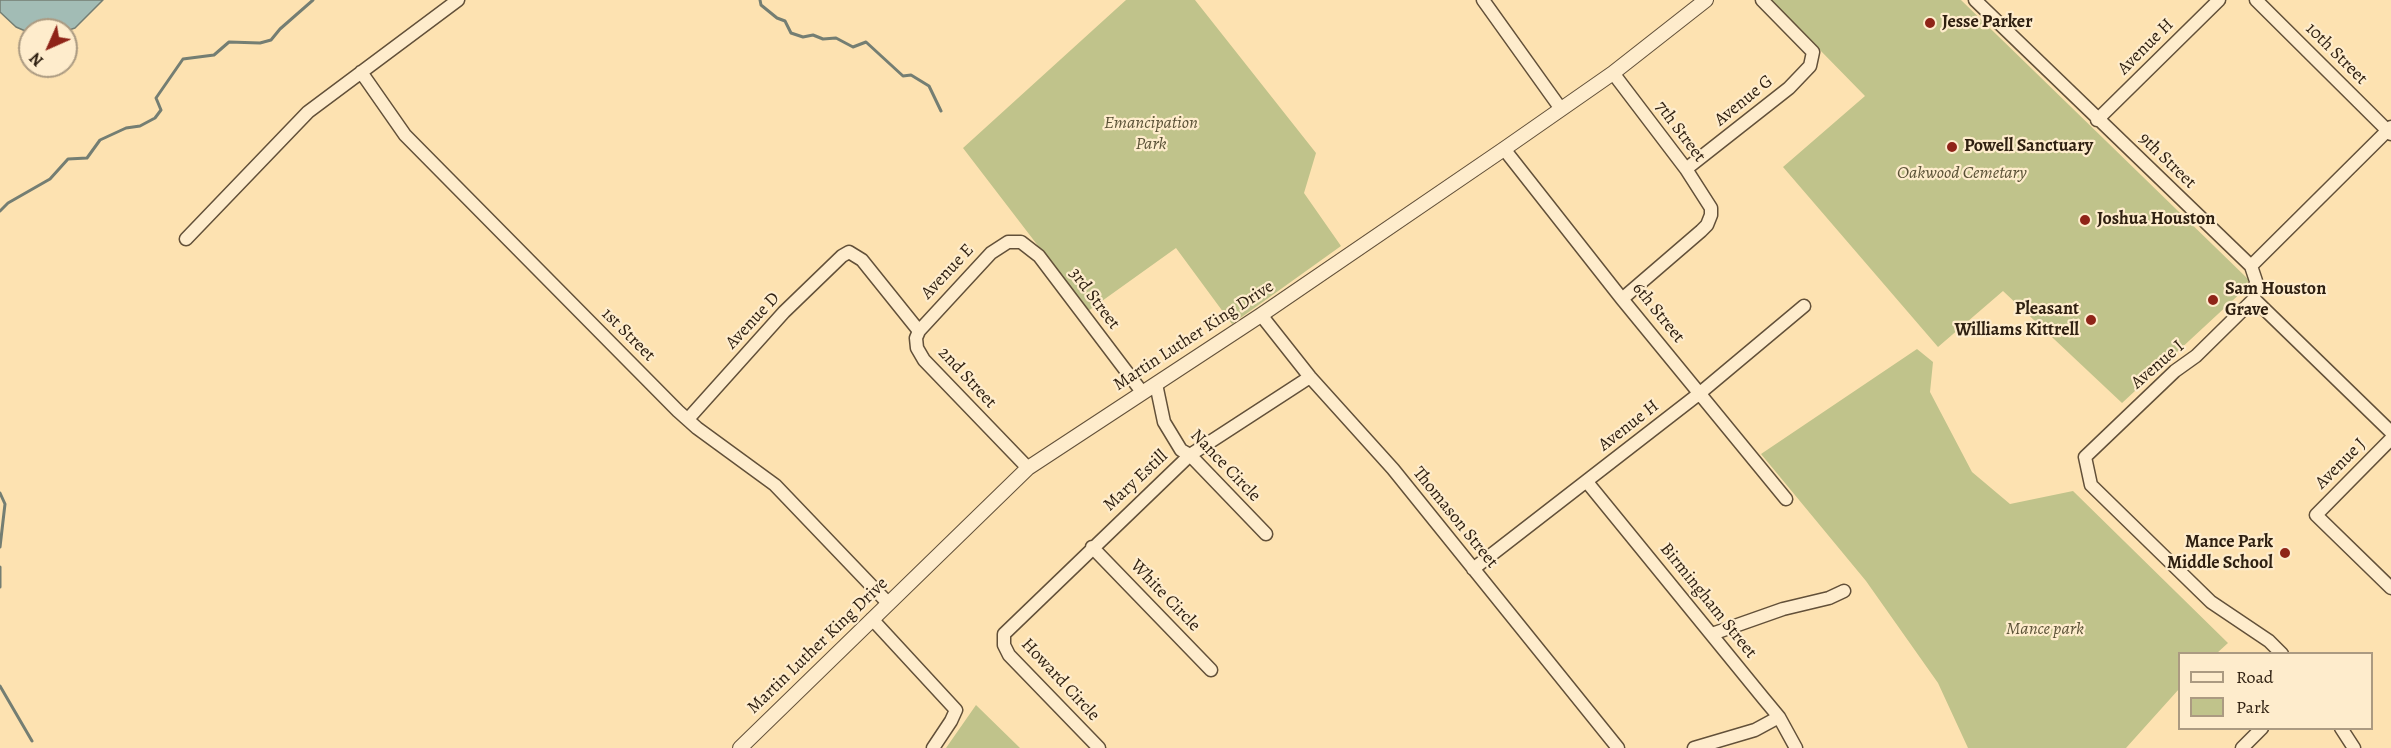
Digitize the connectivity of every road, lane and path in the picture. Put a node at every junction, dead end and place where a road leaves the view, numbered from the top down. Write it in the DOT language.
graph roads {
  1 [pos="458,0"];
  2 [pos="1483,0"];
  3 [pos="1706,0"];
  4 [pos="1762,0"];
  5 [pos="1975,0"];
  6 [pos="2219,0"];
  7 [pos="2256,0"];
  8 [pos="361,72"];
  9 [pos="1613,73"];
  10 [pos="1561,109"];
  11 [pos="2097,120"];
  12 [pos="2390,131"];
  13 [pos="1504,149"];
  14 [pos="1686,169"];
  15 [pos="186,239"];
  16 [pos="1008,242"];
  17 [pos="2250,266"];
  18 [pos="1622,299"];
  19 [pos="2254,299"];
  20 [pos="1804,306"];
  21 [pos="1261,315"];
  22 [pos="919,331"];
  23 [pos="1310,377"];
  24 [pos="1156,384"];
  25 [pos="1142,392"];
  26 [pos="1700,393"];
  27 [pos="688,419"];
  28 [pos="2391,432"];
  29 [pos="2391,439"];
  30 [pos="1190,455"];
  31 [pos="1028,468"];
  32 [pos="1587,482"];
  33 [pos="1786,499"];
  34 [pos="1266,534"];
  35 [pos="1092,547"];
  36 [pos="1473,569"];
  37 [pos="2391,588"];
  38 [pos="1844,591"];
  39 [pos="888,603"];
  40 [pos="872,619"];
  41 [pos="1004,634"];
  42 [pos="1712,634"];
  43 [pos="2280,652"];
  44 [pos="1211,670"];
  45 [pos="1779,717"];
  46 [pos="2261,730"];
  47 [pos="2342,730"];
  48 [pos="740,748"];
  49 [pos="933,748"];
  50 [pos="1099,748"];
  51 [pos="1618,748"];
  52 [pos="1694,748"];
  53 [pos="1796,748"];
  54 [pos="2242,748"];
  55 [pos="2354,748"];
  1 -- 8 [label="street"];
  2 -- 10 [label="street"];
  3 -- 9 [label="street, Martin Luther King Drive"];
  4 -- 14 [label="street, Avenue G"];
  5 -- 11 [label="street, 9th Street"];
  6 -- 11 [label="street, Avenue H"];
  7 -- 12 [label="street, 10th Street"];
  8 -- 15 [label="street"];
  8 -- 27 [label="street, 1st Street"];
  9 -- 10 [label="street, Martin Luther King Drive"];
  9 -- 14 [label="street, 7th Street"];
  10 -- 13 [label="street, Martin Luther King Drive"];
  11 -- 17 [label="street, 9th Street"];
  12 -- 17 [label="street"];
  13 -- 18 [label="street, 6th Street"];
  13 -- 21 [label="street, Martin Luther King Drive"];
  14 -- 18 [label="street, 7th Street"];
  16 -- 22 [label="street, Avenue E"];
  16 -- 25 [label="street, 3rd Street"];
  17 -- 19 [label="street"];
  18 -- 26 [label="street, 6th Street"];
  19 -- 28 [label="street"];
  19 -- 43 [label="street, Avenue I"];
  20 -- 26 [label="street, Avenue H"];
  21 -- 23 [label="street, Thomason Street"];
  21 -- 24 [label="street, Martin Luther King Drive"];
  22 -- 27 [label="street, Avenue D"];
  22 -- 31 [label="street, 2nd Street"];
  23 -- 30 [label="street, Mary Estill"];
  23 -- 36 [label="street, Thomason Street"];
  24 -- 25 [label="street, Martin Luther King Drive"];
  24 -- 30 [label="street, Nance Circle"];
  25 -- 31 [label="street, Martin Luther King Drive"];
  26 -- 32 [label="street, Avenue H"];
  26 -- 33 [label="street, 6th Street"];
  27 -- 39 [label="street, 1st Street"];
  29 -- 37 [label="street, Avenue J"];
  30 -- 34 [label="street, Nance Circle"];
  30 -- 35 [label="street, Mary Estill"];
  31 -- 39 [label="street, Martin Luther King Drive"];
  32 -- 36 [label="street, Avenue H"];
  32 -- 42 [label="street, Birmingham Street"];
  35 -- 41 [label="street, Mary Estill"];
  35 -- 44 [label="street, White Circle"];
  36 -- 51 [label="street, Thomason Street"];
  38 -- 42 [label="street"];
  39 -- 40 [label="street, Martin Luther King Drive"];
  40 -- 48 [label="street, Martin Luther King Drive"];
  40 -- 49 [label="street"];
  41 -- 50 [label="street, Howard Circle"];
  42 -- 45 [label="street, Birmingham Street"];
  45 -- 52 [label="street"];
  45 -- 53 [label="street, Birmingham Street"];
  46 -- 54 [label="street"];
  47 -- 55 [label="street"];
}
